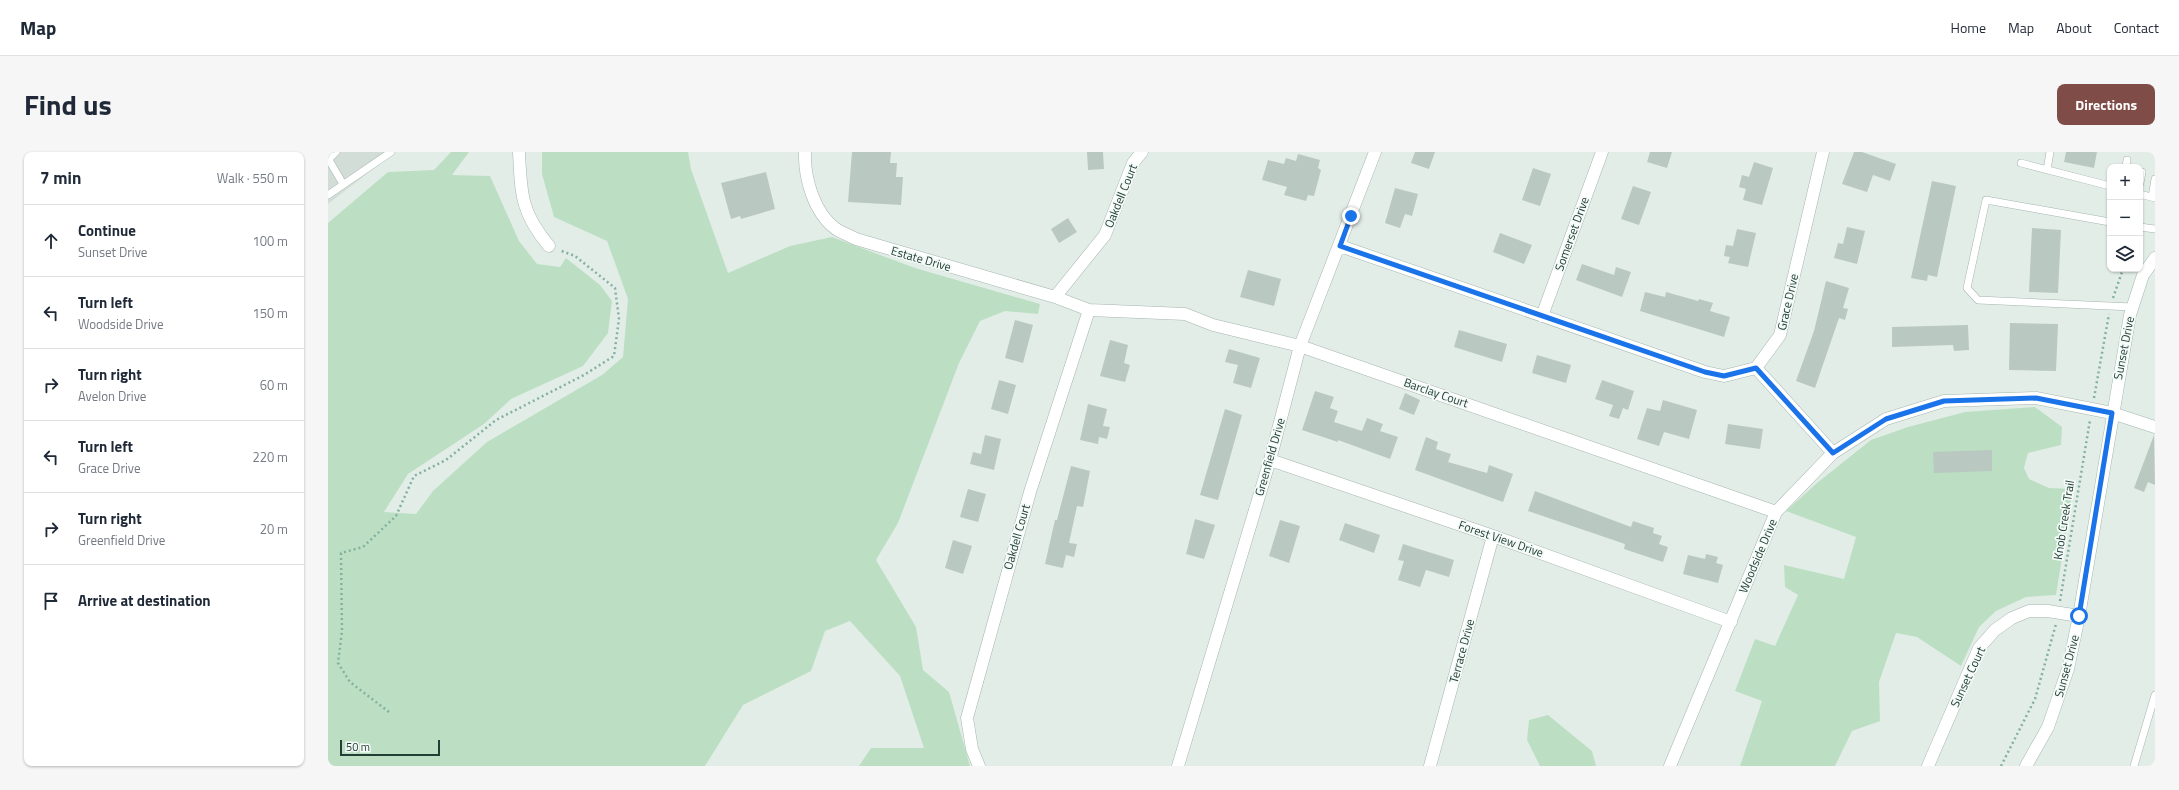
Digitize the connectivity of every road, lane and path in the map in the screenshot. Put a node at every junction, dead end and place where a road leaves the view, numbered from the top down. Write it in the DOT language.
graph roads {
  1 [pos="336,152"];
  2 [pos="391,152"];
  3 [pos="519,152"];
  4 [pos="805,152"];
  5 [pos="1142,152"];
  6 [pos="1375,152"];
  7 [pos="1602,152"];
  8 [pos="1823,152"];
  9 [pos="2050,152"];
  10 [pos="329,160"];
  11 [pos="2020,163"];
  12 [pos="2047,170"];
  13 [pos="2155,179"];
  14 [pos="343,184"];
  15 [pos="2107,185"];
  16 [pos="328,195"];
  17 [pos="2143,195"];
  18 [pos="2153,197"];
  19 [pos="2107,221"];
  20 [pos="2143,227"];
  21 [pos="2155,229"];
  22 [pos="549,246"];
  23 [pos="1340,246"];
  24 [pos="2155,258"];
  25 [pos="2122,272"];
  26 [pos="1055,297"];
  27 [pos="2111,306"];
  28 [pos="2132,307"];
  29 [pos="1089,310"];
  30 [pos="1542,316"];
  31 [pos="1300,346"];
  32 [pos="1756,368"];
  33 [pos="2092,409"];
  34 [pos="2112,413"];
  35 [pos="2155,427"];
  36 [pos="1833,453"];
  37 [pos="1270,460"];
  38 [pos="1776,512"];
  39 [pos="1493,536"];
  40 [pos="2058,612"];
  41 [pos="2079,616"];
  42 [pos="1731,622"];
  43 [pos="2155,695"];
  44 [pos="389,712"];
  45 [pos="979,766"];
  46 [pos="1178,766"];
  47 [pos="1430,766"];
  48 [pos="1670,766"];
  49 [pos="1928,766"];
  50 [pos="2001,766"];
  51 [pos="2026,766"];
  52 [pos="2134,766"];
  1 -- 10 [label="lane"];
  2 -- 14 [label="lane"];
  3 -- 22 [label="street"];
  4 -- 26 [label="street, Estate Drive"];
  5 -- 26 [label="street, Oakdell Court"];
  6 -- 23 [label="street, Greenfield Drive"];
  7 -- 30 [label="street, Somerset Drive"];
  8 -- 32 [label="street, Grace Drive"];
  9 -- 12 [label="lane"];
  10 -- 14 [label="lane"];
  11 -- 12 [label="lane"];
  12 -- 15 [label="lane"];
  13 -- 18 [label="lane"];
  14 -- 16 [label="lane"];
  17 -- 18 [label="lane"];
  19 -- 27 [label="lane"];
  20 -- 21 [label="lane"];
  22 -- 44 [label="path"];
  23 -- 30 [label="street"];
  23 -- 31 [label="street, Greenfield Drive"];
  24 -- 28 [label="street, Sunset Drive"];
  25 -- 27 [label="path, Knob Creek Trail"];
  26 -- 29 [label="street, Estate Drive"];
  27 -- 28 [label="lane"];
  27 -- 33 [label="path, Knob Creek Trail"];
  28 -- 34 [label="street, Sunset Drive"];
  29 -- 31 [label="street, Barclay Court"];
  29 -- 45 [label="street, Oakdell Court"];
  30 -- 32 [label="street"];
  31 -- 37 [label="street, Greenfield Drive"];
  31 -- 38 [label="street, Barclay Court"];
  32 -- 36 [label="street"];
  33 -- 34 [label="street, Woodside Drive"];
  33 -- 36 [label="street, Woodside Drive"];
  33 -- 40 [label="path, Knob Creek Trail"];
  34 -- 35 [label="street, Woodside Drive"];
  34 -- 41 [label="street, Sunset Drive"];
  36 -- 38 [label="street, Woodside Drive"];
  37 -- 39 [label="street, Forest View Drive"];
  37 -- 46 [label="street, Greenfield Drive"];
  38 -- 42 [label="street, Woodside Drive"];
  39 -- 42 [label="street, Forest View Drive"];
  39 -- 47 [label="street, Terrace Drive"];
  40 -- 41 [label="street, Sunset Court"];
  40 -- 49 [label="street, Sunset Court"];
  40 -- 50 [label="path, Knob Creek Trail"];
  41 -- 51 [label="street, Sunset Drive"];
  42 -- 48 [label="street, Woodside Drive"];
  43 -- 52 [label="lane"];
}
